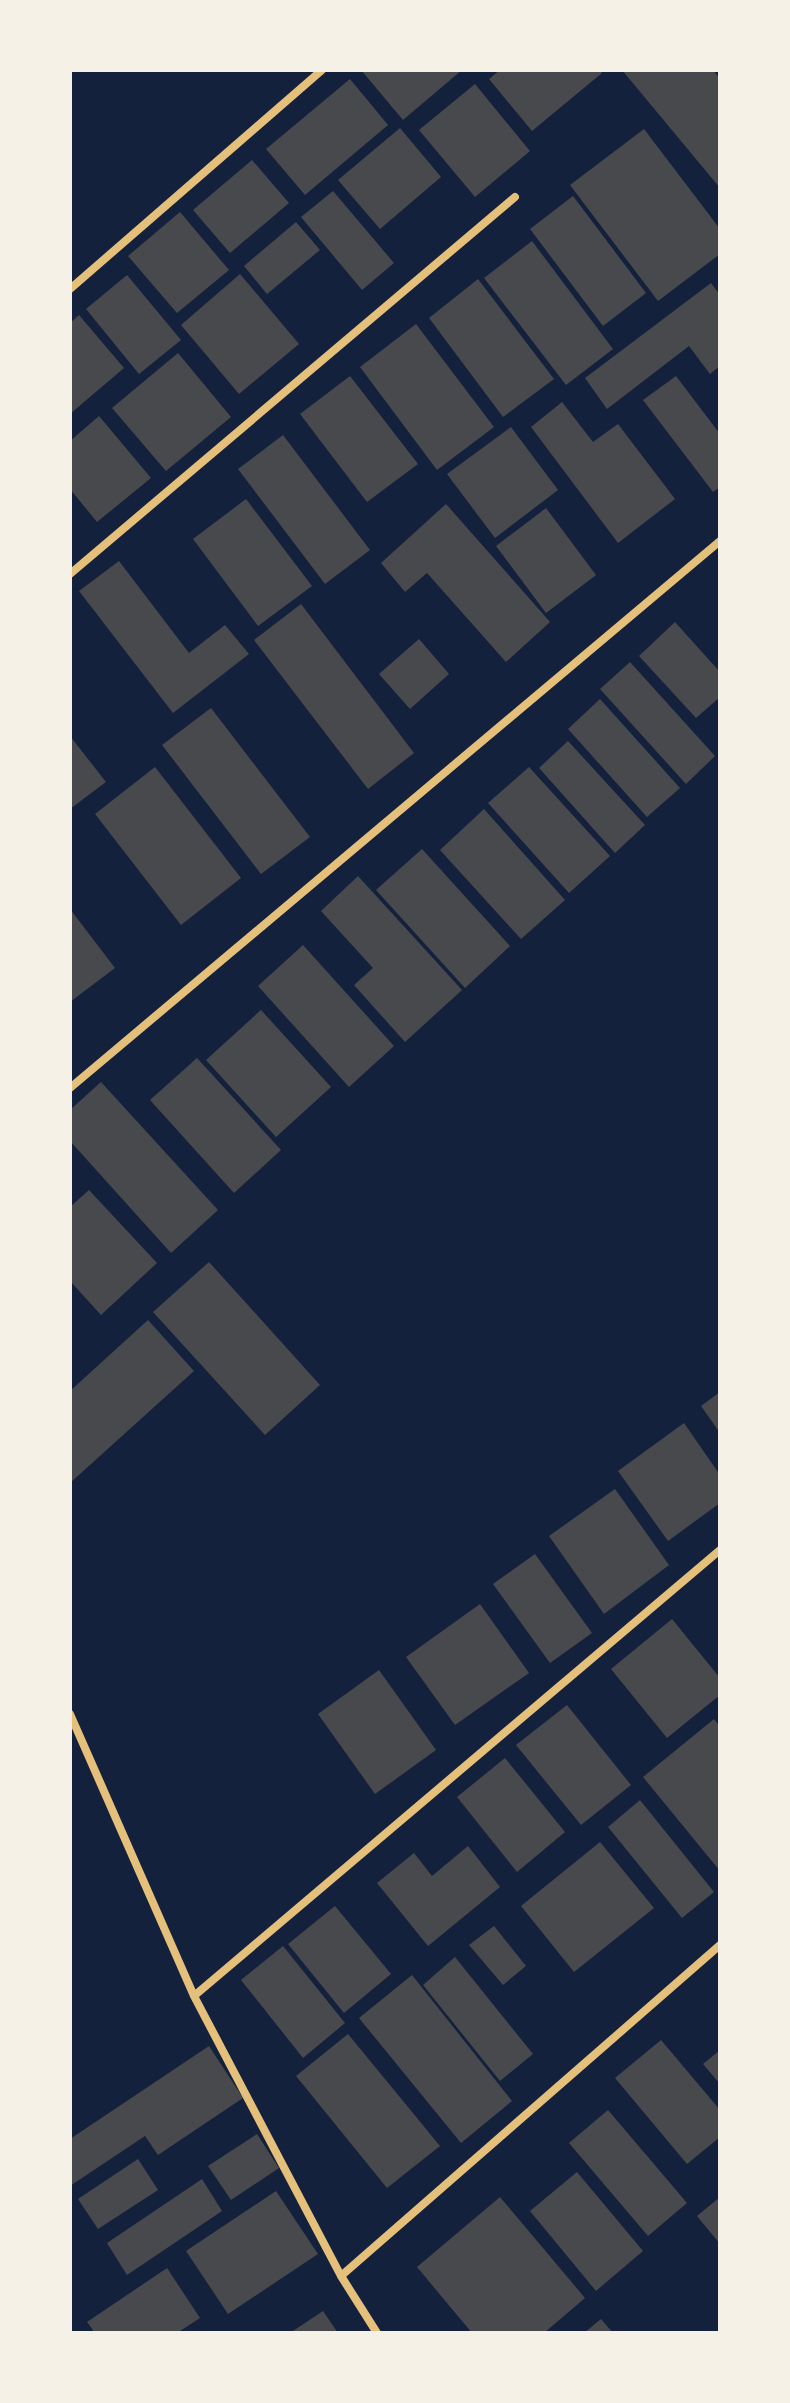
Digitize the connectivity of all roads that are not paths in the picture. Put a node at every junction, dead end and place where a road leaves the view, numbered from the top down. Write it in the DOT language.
graph roads {
  1 [pos="322,70"];
  2 [pos="515,197"];
  3 [pos="70,289"];
  4 [pos="720,541"];
  5 [pos="70,574"];
  6 [pos="70,1088"];
  7 [pos="720,1550"];
  8 [pos="70,1714"];
  9 [pos="720,1945"];
  10 [pos="194,1996"];
  11 [pos="341,2276"];
  12 [pos="377,2333"];
  1 -- 3 [label="street"];
  2 -- 5 [label="street"];
  4 -- 6 [label="street"];
  7 -- 10 [label="street"];
  8 -- 10 [label="street"];
  9 -- 11 [label="street"];
  10 -- 11 [label="street"];
  11 -- 12 [label="street"];
}
